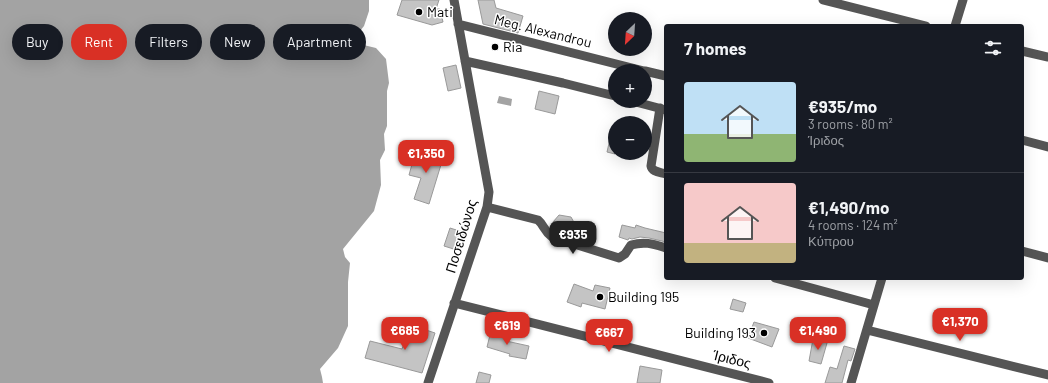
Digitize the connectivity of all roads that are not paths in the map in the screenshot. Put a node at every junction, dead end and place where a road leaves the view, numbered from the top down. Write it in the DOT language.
graph roads {
  1 [pos="454,0"];
  2 [pos="823,0"];
  3 [pos="963,0"];
  4 [pos="458,24"];
  5 [pos="918,24"];
  6 [pos="956,24"];
  7 [pos="1024,51"];
  8 [pos="1048,57"];
  9 [pos="465,61"];
  10 [pos="617,64"];
  11 [pos="652,73"];
  12 [pos="664,76"];
  13 [pos="608,94"];
  14 [pos="652,106"];
  15 [pos="663,109"];
  16 [pos="1024,141"];
  17 [pos="1048,147"];
  18 [pos="664,174"];
  19 [pos="487,207"];
  20 [pos="664,247"];
  21 [pos="1024,252"];
  22 [pos="1048,258"];
  23 [pos="782,280"];
  24 [pos="881,280"];
  25 [pos="454,303"];
  26 [pos="874,305"];
  27 [pos="867,330"];
  28 [pos="1048,375"];
  29 [pos="428,383"];
  30 [pos="769,383"];
  31 [pos="852,383"];
  1 -- 4 [label="street, Ποσειδώνος"];
  2 -- 5 [label="street"];
  3 -- 6 [label="street"];
  4 -- 9 [label="street, Ποσειδώνος"];
  4 -- 10 [label="street, Meg. Alexandrou"];
  7 -- 8 [label="street"];
  9 -- 13 [label="street"];
  9 -- 19 [label="street, Ποσειδώνος"];
  11 -- 12 [label="street, Meg. Alexandrou"];
  14 -- 15 [label="street"];
  15 -- 18 [label="street"];
  16 -- 17 [label="street"];
  19 -- 20 [label="street"];
  19 -- 25 [label="street, Ποσειδώνος"];
  21 -- 22 [label="street"];
  23 -- 26 [label="street"];
  24 -- 26 [label="street"];
  25 -- 29 [label="street, Ποσειδώνος"];
  25 -- 30 [label="street, Ίριδος"];
  26 -- 27 [label="street"];
  27 -- 28 [label="street"];
  27 -- 31 [label="street"];
}
